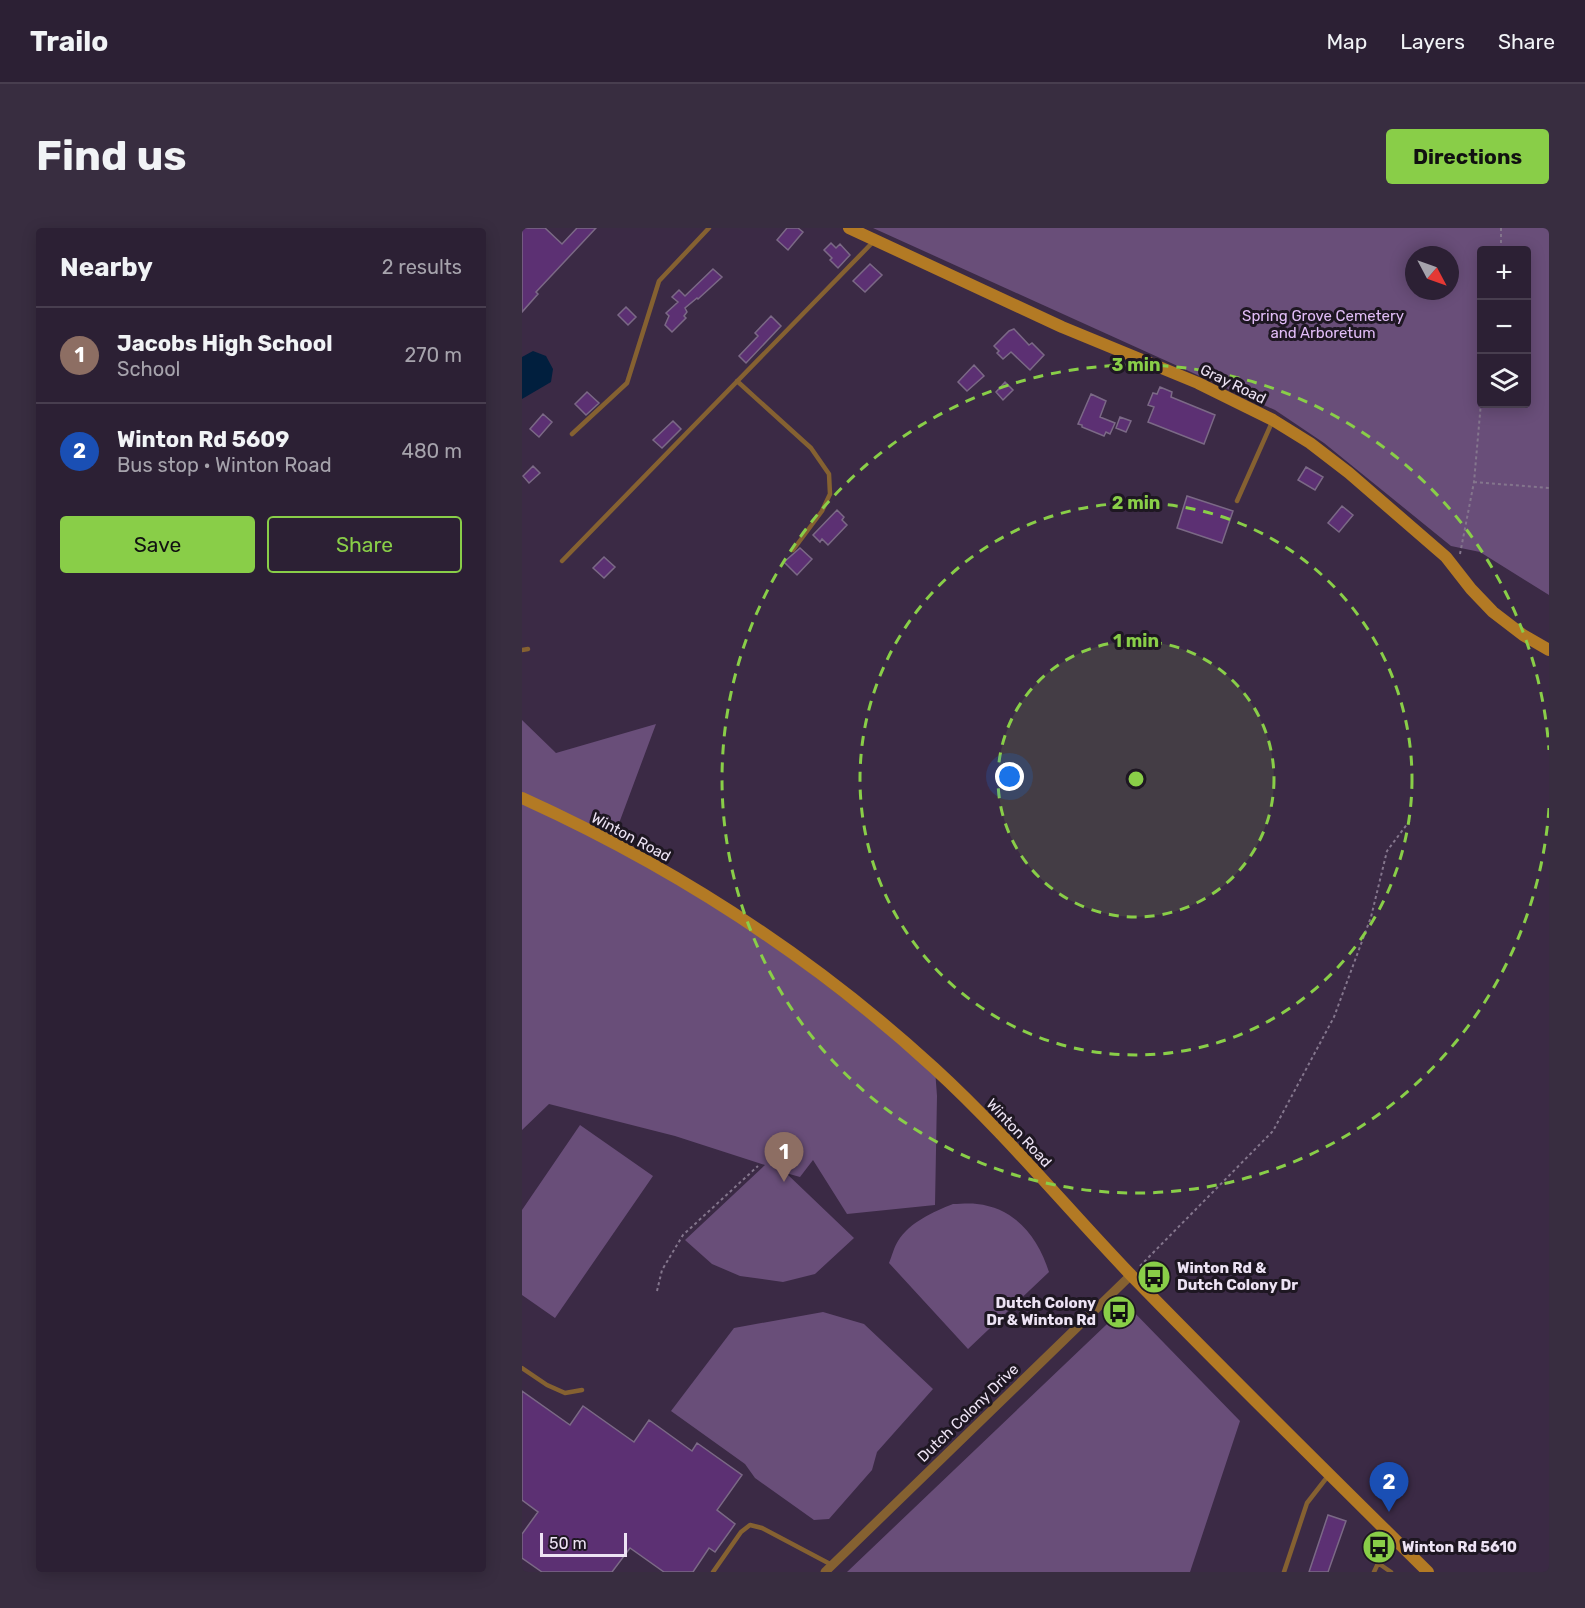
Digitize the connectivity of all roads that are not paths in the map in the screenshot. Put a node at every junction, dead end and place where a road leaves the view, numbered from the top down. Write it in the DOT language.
graph roads {
  1 [pos="710,228"];
  2 [pos="849,228"];
  3 [pos="874,240"];
  4 [pos="736,381"];
  5 [pos="1273,420"];
  6 [pos="572,434"];
  7 [pos="1237,501"];
  8 [pos="793,550"];
  9 [pos="562,561"];
  10 [pos="1549,650"];
  11 [pos="522,798"];
  12 [pos="1131,1275"];
  13 [pos="522,1368"];
  14 [pos="582,1390"];
  15 [pos="1329,1474"];
  16 [pos="1397,1541"];
  17 [pos="1378,1563"];
  18 [pos="829,1568"];
  19 [pos="713,1572"];
  20 [pos="1284,1572"];
  21 [pos="1374,1572"];
  22 [pos="1390,1572"];
  23 [pos="1428,1572"];
  1 -- 6 [label="lane"];
  2 -- 3 [label="main road, Gray Road"];
  3 -- 4 [label="lane"];
  3 -- 5 [label="main road, Gray Road"];
  4 -- 8 [label="lane"];
  4 -- 9 [label="lane"];
  5 -- 7 [label="lane"];
  5 -- 10 [label="main road, Gray Road"];
  11 -- 12 [label="main road, Winton Road"];
  12 -- 15 [label="main road, Winton Road"];
  12 -- 18 [label="street, Dutch Colony Drive"];
  13 -- 14 [label="lane"];
  15 -- 16 [label="main road, Winton Road"];
  15 -- 20 [label="lane"];
  16 -- 17 [label="lane"];
  16 -- 23 [label="main road, Winton Road"];
  17 -- 21 [label="lane"];
  17 -- 22 [label="lane"];
  18 -- 19 [label="lane"];
}
